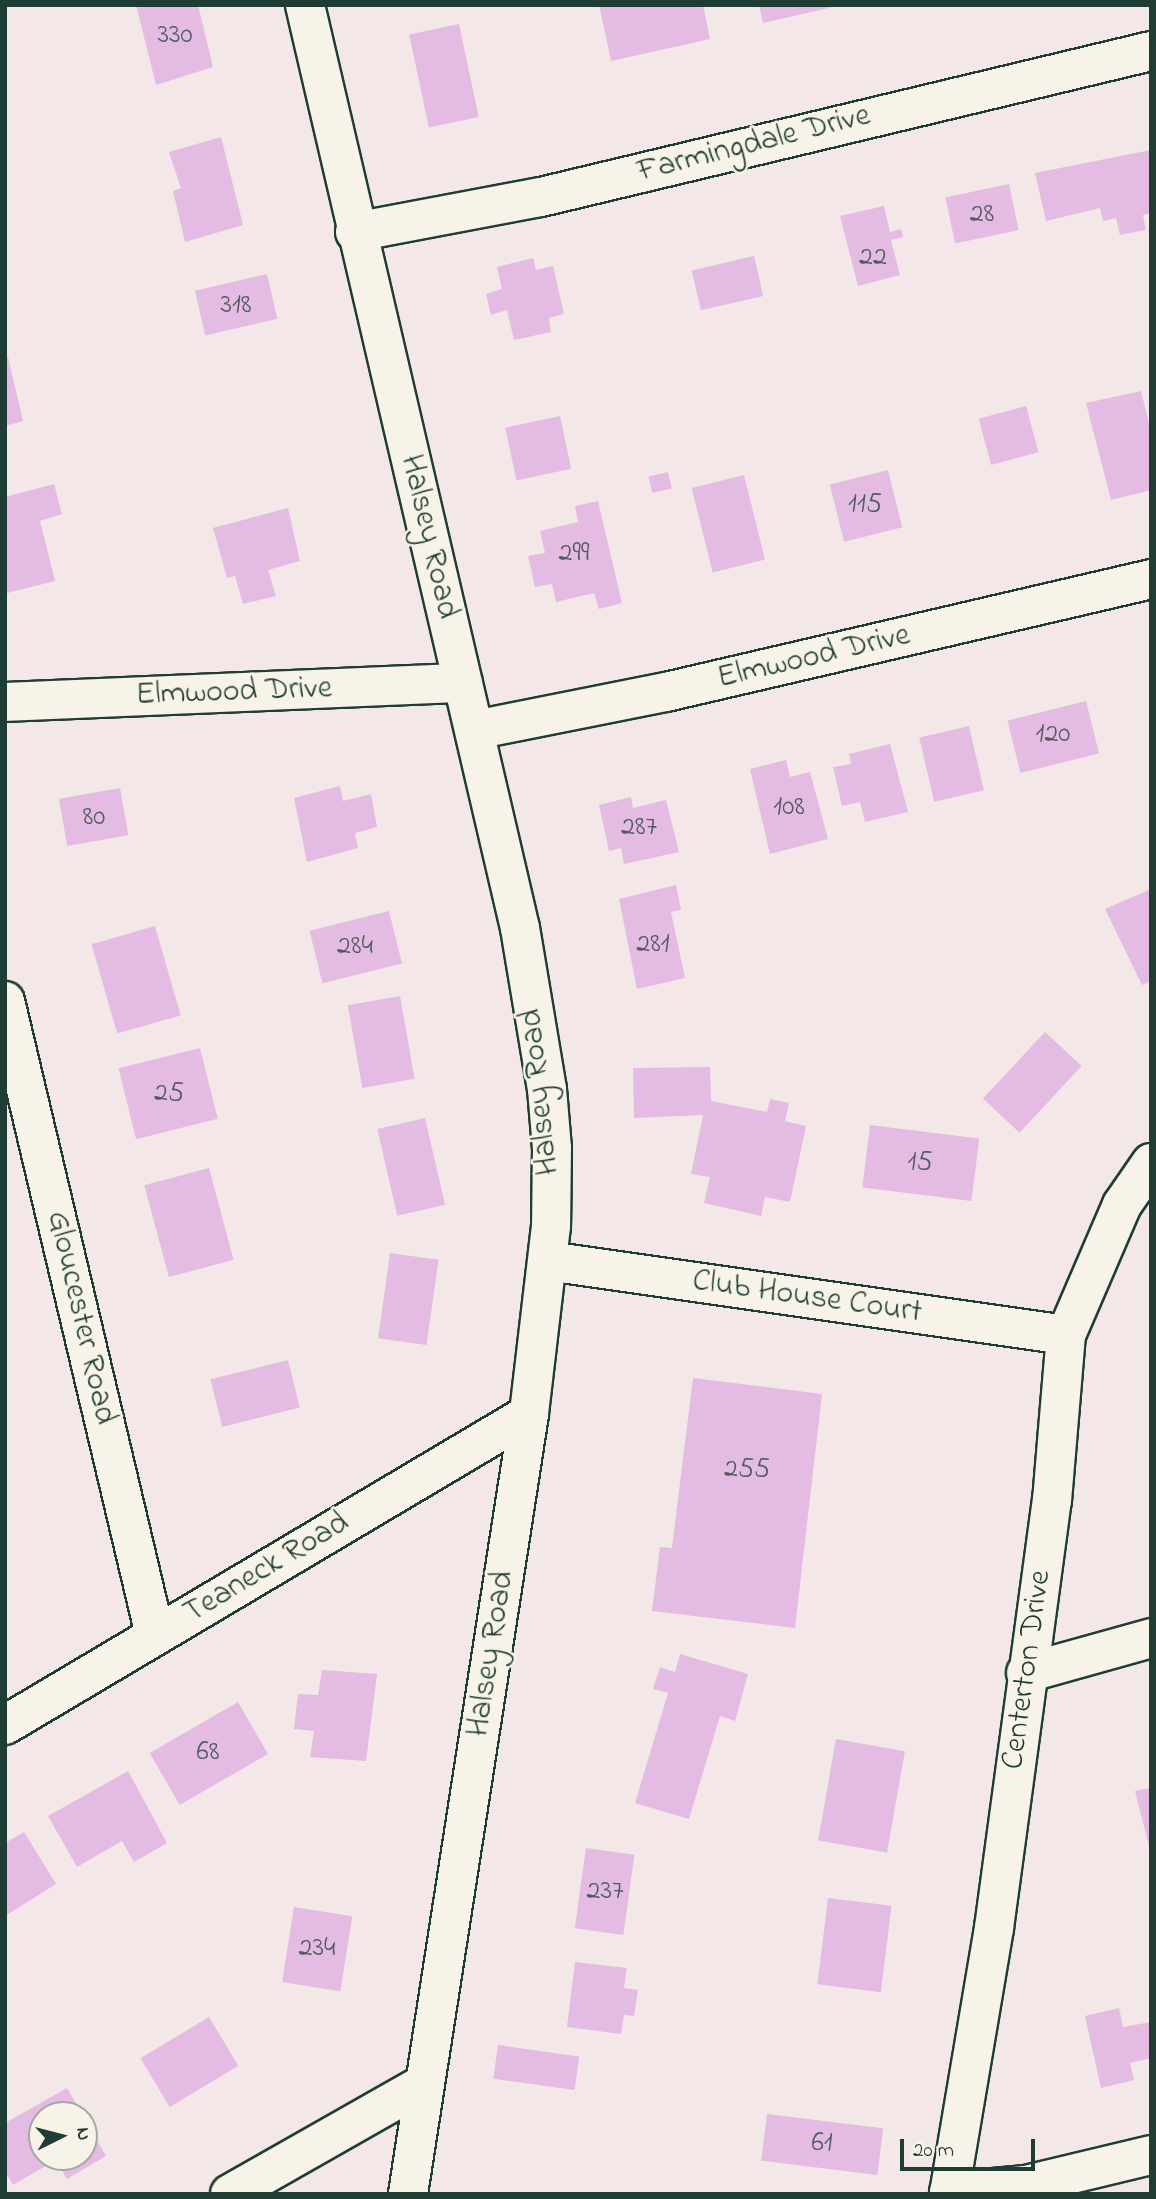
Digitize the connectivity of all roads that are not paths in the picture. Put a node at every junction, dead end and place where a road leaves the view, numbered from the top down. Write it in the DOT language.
graph roads {
  1 [pos="305,5"];
  2 [pos="1151,51"];
  3 [pos="355,232"];
  4 [pos="1151,579"];
  5 [pos="463,683"];
  6 [pos="5,702"];
  7 [pos="475,730"];
  8 [pos="5,1001"];
  9 [pos="1151,1163"];
  10 [pos="548,1261"];
  11 [pos="1066,1335"];
  12 [pos="528,1414"];
  13 [pos="155,1635"];
  14 [pos="1151,1638"];
  15 [pos="1026,1672"];
  16 [pos="5,1725"];
  17 [pos="424,2084"];
  18 [pos="1151,2155"];
  19 [pos="949,2193"];
  20 [pos="230,2194"];
  21 [pos="408,2194"];
  1 -- 3 [label="street, Halsey Road"];
  2 -- 3 [label="street, Farmingdale Drive"];
  3 -- 5 [label="street, Halsey Road"];
  4 -- 7 [label="street, Elmwood Drive"];
  5 -- 6 [label="street, Elmwood Drive"];
  5 -- 7 [label="street, Halsey Road"];
  7 -- 10 [label="street, Halsey Road"];
  8 -- 13 [label="street, Gloucester Road"];
  9 -- 11 [label="street, Centerton Drive"];
  10 -- 11 [label="street, Club House Court"];
  10 -- 12 [label="street, Halsey Road"];
  11 -- 15 [label="street, Centerton Drive"];
  12 -- 13 [label="street, Teaneck Road"];
  12 -- 17 [label="street, Halsey Road"];
  13 -- 16 [label="street, Teaneck Road"];
  14 -- 15 [label="street"];
  15 -- 19 [label="street, Centerton Drive"];
  17 -- 20 [label="street"];
  17 -- 21 [label="street, Halsey Road"];
  18 -- 19 [label="street"];
}
